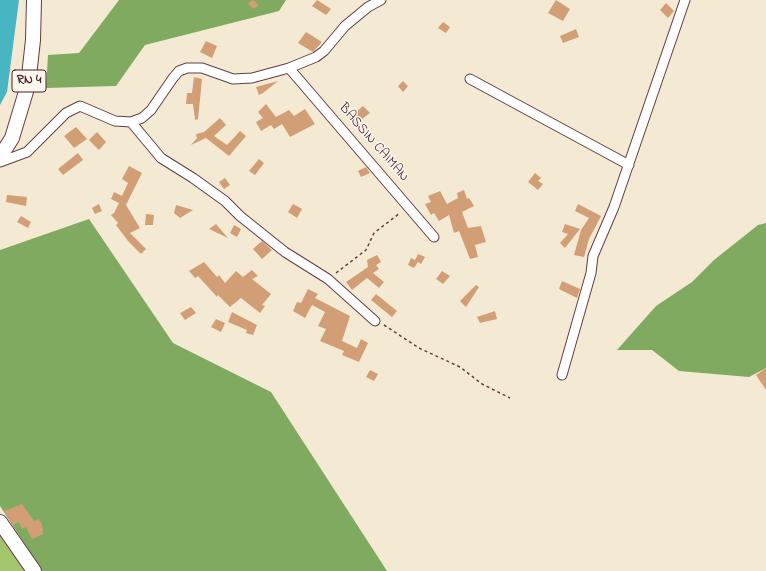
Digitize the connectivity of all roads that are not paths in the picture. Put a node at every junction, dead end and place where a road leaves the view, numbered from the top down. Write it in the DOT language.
graph roads {
  1 [pos="34,0"];
  2 [pos="381,0"];
  3 [pos="685,0"];
  4 [pos="289,68"];
  5 [pos="470,79"];
  6 [pos="131,122"];
  7 [pos="0,157"];
  8 [pos="0,162"];
  9 [pos="629,165"];
  10 [pos="434,236"];
  11 [pos="375,320"];
  12 [pos="562,375"];
  13 [pos="0,522"];
  14 [pos="34,571"];
  1 -- 7 [label="main road, RN 4"];
  2 -- 4 [label="street"];
  3 -- 9 [label="street"];
  4 -- 6 [label="street"];
  4 -- 10 [label="street, BASSIN CAIMAN"];
  5 -- 9 [label="street"];
  6 -- 8 [label="street"];
  6 -- 11 [label="street"];
  9 -- 12 [label="street"];
  13 -- 14 [label="main road"];
}
